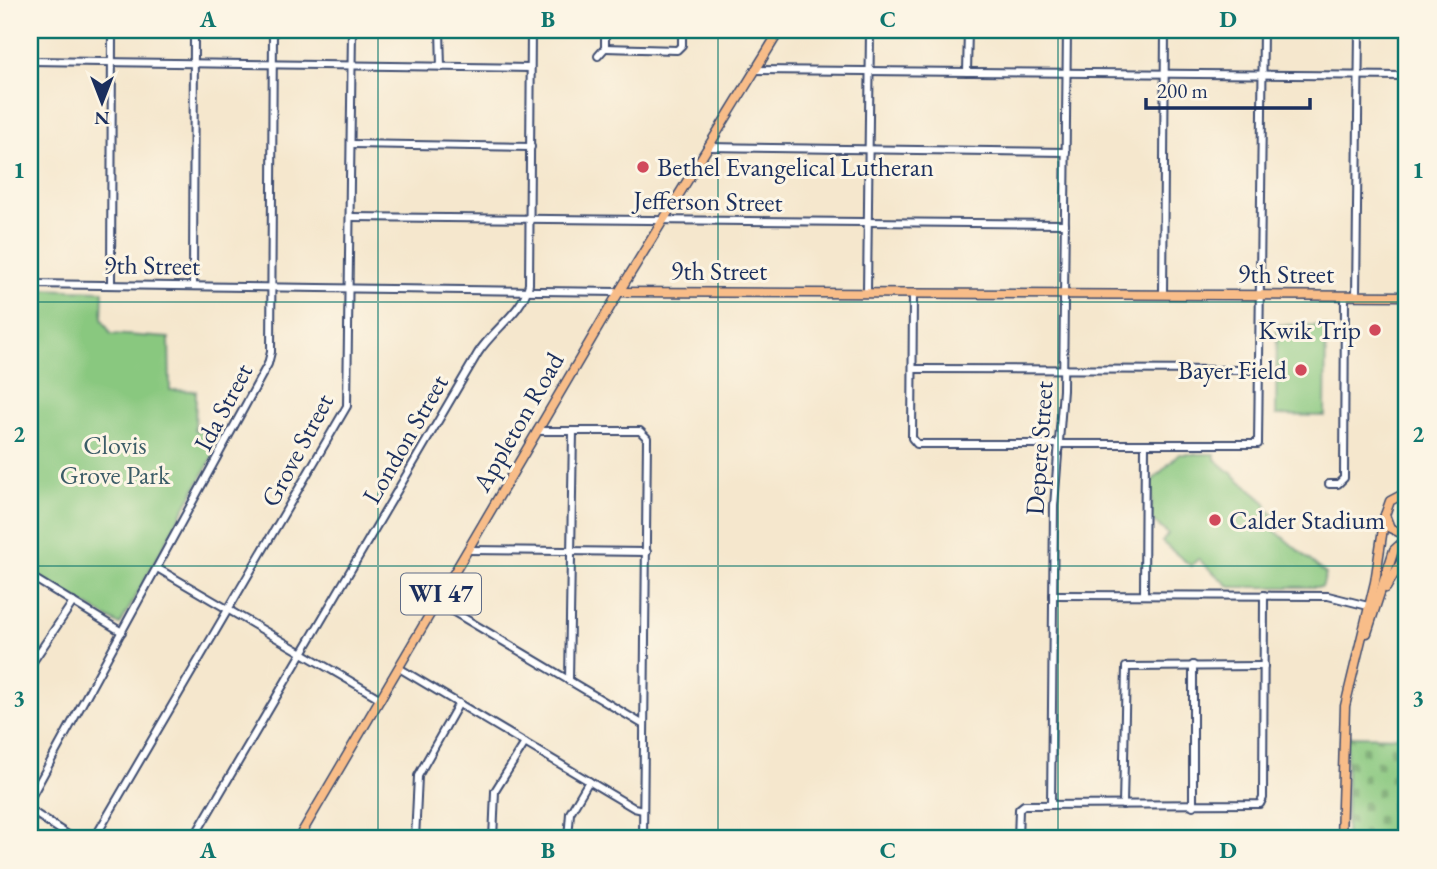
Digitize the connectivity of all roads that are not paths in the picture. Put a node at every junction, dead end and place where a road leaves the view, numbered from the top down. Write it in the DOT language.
graph roads {
  1 [pos="113,30"];
  2 [pos="194,30"];
  3 [pos="273,30"];
  4 [pos="352,30"];
  5 [pos="440,30"];
  6 [pos="531,30"];
  7 [pos="605,30"];
  8 [pos="682,30"];
  9 [pos="780,30"];
  10 [pos="870,30"];
  11 [pos="968,30"];
  12 [pos="1067,30"];
  13 [pos="1165,30"];
  14 [pos="1263,30"];
  15 [pos="1359,30"];
  16 [pos="605,48"];
  17 [pos="598,56"];
  18 [pos="30,61"];
  19 [pos="113,63"];
  20 [pos="194,64"];
  21 [pos="273,65"];
  22 [pos="352,66"];
  23 [pos="441,67"];
  24 [pos="530,68"];
  25 [pos="755,70"];
  26 [pos="869,72"];
  27 [pos="967,72"];
  28 [pos="1066,74"];
  29 [pos="1165,74"];
  30 [pos="1263,75"];
  31 [pos="1358,76"];
  32 [pos="1407,76"];
  33 [pos="351,144"];
  34 [pos="531,147"];
  35 [pos="707,147"];
  36 [pos="869,150"];
  37 [pos="1066,152"];
  38 [pos="351,217"];
  39 [pos="530,219"];
  40 [pos="662,220"];
  41 [pos="868,222"];
  42 [pos="1065,224"];
  43 [pos="30,284"];
  44 [pos="111,285"];
  45 [pos="193,286"];
  46 [pos="271,287"];
  47 [pos="350,289"];
  48 [pos="527,291"];
  49 [pos="619,292"];
  50 [pos="867,293"];
  51 [pos="913,294"];
  52 [pos="1065,295"];
  53 [pos="1163,295"];
  54 [pos="1260,295"];
  55 [pos="1345,296"];
  56 [pos="1356,296"];
  57 [pos="1407,296"];
  58 [pos="913,369"];
  59 [pos="1064,370"];
  60 [pos="1259,370"];
  61 [pos="537,431"];
  62 [pos="573,431"];
  63 [pos="1059,444"];
  64 [pos="1145,444"];
  65 [pos="1329,484"];
  66 [pos="1407,492"];
  67 [pos="1385,514"];
  68 [pos="1407,537"];
  69 [pos="468,550"];
  70 [pos="571,552"];
  71 [pos="647,552"];
  72 [pos="1407,552"];
  73 [pos="157,568"];
  74 [pos="30,576"];
  75 [pos="1144,594"];
  76 [pos="1053,595"];
  77 [pos="1264,595"];
  78 [pos="73,602"];
  79 [pos="436,602"];
  80 [pos="1373,606"];
  81 [pos="228,610"];
  82 [pos="122,632"];
  83 [pos="303,653"];
  84 [pos="1193,665"];
  85 [pos="30,666"];
  86 [pos="1264,666"];
  87 [pos="399,668"];
  88 [pos="569,681"];
  89 [pos="381,699"];
  90 [pos="459,703"];
  91 [pos="644,725"];
  92 [pos="525,743"];
  93 [pos="589,781"];
  94 [pos="30,799"];
  95 [pos="1051,804"];
  96 [pos="1123,806"];
  97 [pos="1193,806"];
  98 [pos="30,810"];
  99 [pos="643,810"];
  100 [pos="74,839"];
  101 [pos="94,839"];
  102 [pos="192,839"];
  103 [pos="298,839"];
  104 [pos="415,839"];
  105 [pos="493,839"];
  106 [pos="568,839"];
  107 [pos="643,839"];
  108 [pos="1018,839"];
  109 [pos="1341,839"];
  1 -- 19 [label="street"];
  2 -- 20 [label="street"];
  3 -- 21 [label="street, Ida Street"];
  4 -- 22 [label="street, Grove Street"];
  5 -- 23 [label="street"];
  6 -- 24 [label="street"];
  7 -- 16 [label="street"];
  8 -- 16 [label="street"];
  9 -- 25 [label="main road, Appleton Road / WI 47"];
  10 -- 26 [label="street"];
  11 -- 27 [label="street"];
  12 -- 28 [label="street, Depere Street"];
  13 -- 29 [label="street"];
  14 -- 30 [label="street"];
  15 -- 31 [label="street"];
  16 -- 17 [label="street"];
  18 -- 19 [label="street"];
  19 -- 20 [label="street"];
  19 -- 44 [label="street"];
  20 -- 21 [label="street"];
  20 -- 45 [label="street"];
  21 -- 22 [label="street"];
  21 -- 46 [label="street, Ida Street"];
  22 -- 23 [label="street"];
  22 -- 33 [label="street, Grove Street"];
  23 -- 24 [label="street"];
  24 -- 34 [label="street"];
  25 -- 26 [label="street"];
  25 -- 35 [label="main road, Appleton Road / WI 47"];
  26 -- 27 [label="street"];
  26 -- 36 [label="street"];
  27 -- 28 [label="street"];
  28 -- 29 [label="street"];
  28 -- 37 [label="street, Depere Street"];
  29 -- 30 [label="street"];
  29 -- 53 [label="street"];
  30 -- 31 [label="street"];
  30 -- 54 [label="street"];
  31 -- 32 [label="street"];
  31 -- 56 [label="street"];
  33 -- 34 [label="street"];
  33 -- 38 [label="street, Grove Street"];
  34 -- 39 [label="street"];
  35 -- 36 [label="street"];
  35 -- 40 [label="main road, Appleton Road / WI 47"];
  36 -- 37 [label="street"];
  36 -- 41 [label="street"];
  37 -- 42 [label="street, Depere Street"];
  38 -- 39 [label="street, Jefferson Street"];
  38 -- 47 [label="street, Grove Street"];
  39 -- 40 [label="street, Jefferson Street"];
  39 -- 48 [label="street"];
  40 -- 41 [label="street, Jefferson Street"];
  40 -- 49 [label="main road, Appleton Road / WI 47"];
  41 -- 42 [label="street, Jefferson Street"];
  41 -- 50 [label="street"];
  42 -- 52 [label="street, Depere Street"];
  43 -- 44 [label="street, 9th Street"];
  44 -- 45 [label="street, 9th Street"];
  45 -- 46 [label="street, 9th Street"];
  46 -- 47 [label="street, 9th Street"];
  46 -- 73 [label="street, Ida Street"];
  47 -- 48 [label="street, 9th Street"];
  47 -- 81 [label="street, Grove Street"];
  48 -- 49 [label="street, 9th Street"];
  48 -- 83 [label="street, London Street"];
  49 -- 50 [label="main road, 9th Street"];
  49 -- 61 [label="main road, Appleton Road / WI 47"];
  50 -- 51 [label="main road, 9th Street"];
  51 -- 52 [label="main road, 9th Street"];
  51 -- 58 [label="street"];
  52 -- 53 [label="main road, 9th Street"];
  52 -- 59 [label="street, Depere Street"];
  53 -- 54 [label="main road, 9th Street"];
  54 -- 55 [label="main road, 9th Street"];
  54 -- 60 [label="street"];
  55 -- 56 [label="main road, 9th Street"];
  55 -- 65 [label="street"];
  56 -- 57 [label="main road, 9th Street"];
  58 -- 59 [label="street"];
  58 -- 63 [label="street"];
  59 -- 60 [label="street"];
  59 -- 63 [label="street, Depere Street"];
  60 -- 64 [label="street"];
  61 -- 62 [label="street"];
  61 -- 69 [label="main road, Appleton Road / WI 47"];
  62 -- 70 [label="street"];
  62 -- 71 [label="street"];
  63 -- 64 [label="street"];
  63 -- 76 [label="street, Depere Street"];
  64 -- 75 [label="street"];
  66 -- 67 [label="main road"];
  67 -- 68 [label="main road"];
  67 -- 80 [label="main road"];
  68 -- 80 [label="main road"];
  69 -- 70 [label="street"];
  69 -- 79 [label="main road, Appleton Road / WI 47"];
  70 -- 71 [label="street"];
  70 -- 88 [label="street"];
  71 -- 91 [label="street"];
  72 -- 80 [label="main road"];
  73 -- 81 [label="street"];
  73 -- 82 [label="street, Ida Street"];
  74 -- 78 [label="street"];
  75 -- 76 [label="street"];
  75 -- 77 [label="street"];
  76 -- 95 [label="street, Depere Street"];
  77 -- 80 [label="street"];
  77 -- 86 [label="street"];
  78 -- 82 [label="street"];
  78 -- 85 [label="street"];
  79 -- 87 [label="main road, Appleton Road / WI 47"];
  79 -- 88 [label="street"];
  80 -- 109 [label="main road"];
  81 -- 83 [label="street"];
  81 -- 101 [label="street, Grove Street"];
  82 -- 94 [label="street, Ida Street"];
  83 -- 89 [label="street"];
  83 -- 102 [label="street, London Street"];
  84 -- 86 [label="street"];
  84 -- 96 [label="street"];
  84 -- 97 [label="street"];
  86 -- 97 [label="street"];
  87 -- 89 [label="main road, Appleton Road / WI 47"];
  87 -- 90 [label="street"];
  88 -- 91 [label="street"];
  89 -- 103 [label="main road, Appleton Road / WI 47"];
  90 -- 92 [label="street"];
  90 -- 104 [label="street"];
  91 -- 99 [label="street"];
  92 -- 93 [label="street"];
  92 -- 105 [label="street"];
  93 -- 99 [label="street"];
  93 -- 106 [label="street"];
  95 -- 96 [label="street"];
  95 -- 108 [label="street"];
  96 -- 97 [label="street"];
  98 -- 100 [label="street"];
  99 -- 107 [label="street"];
}
